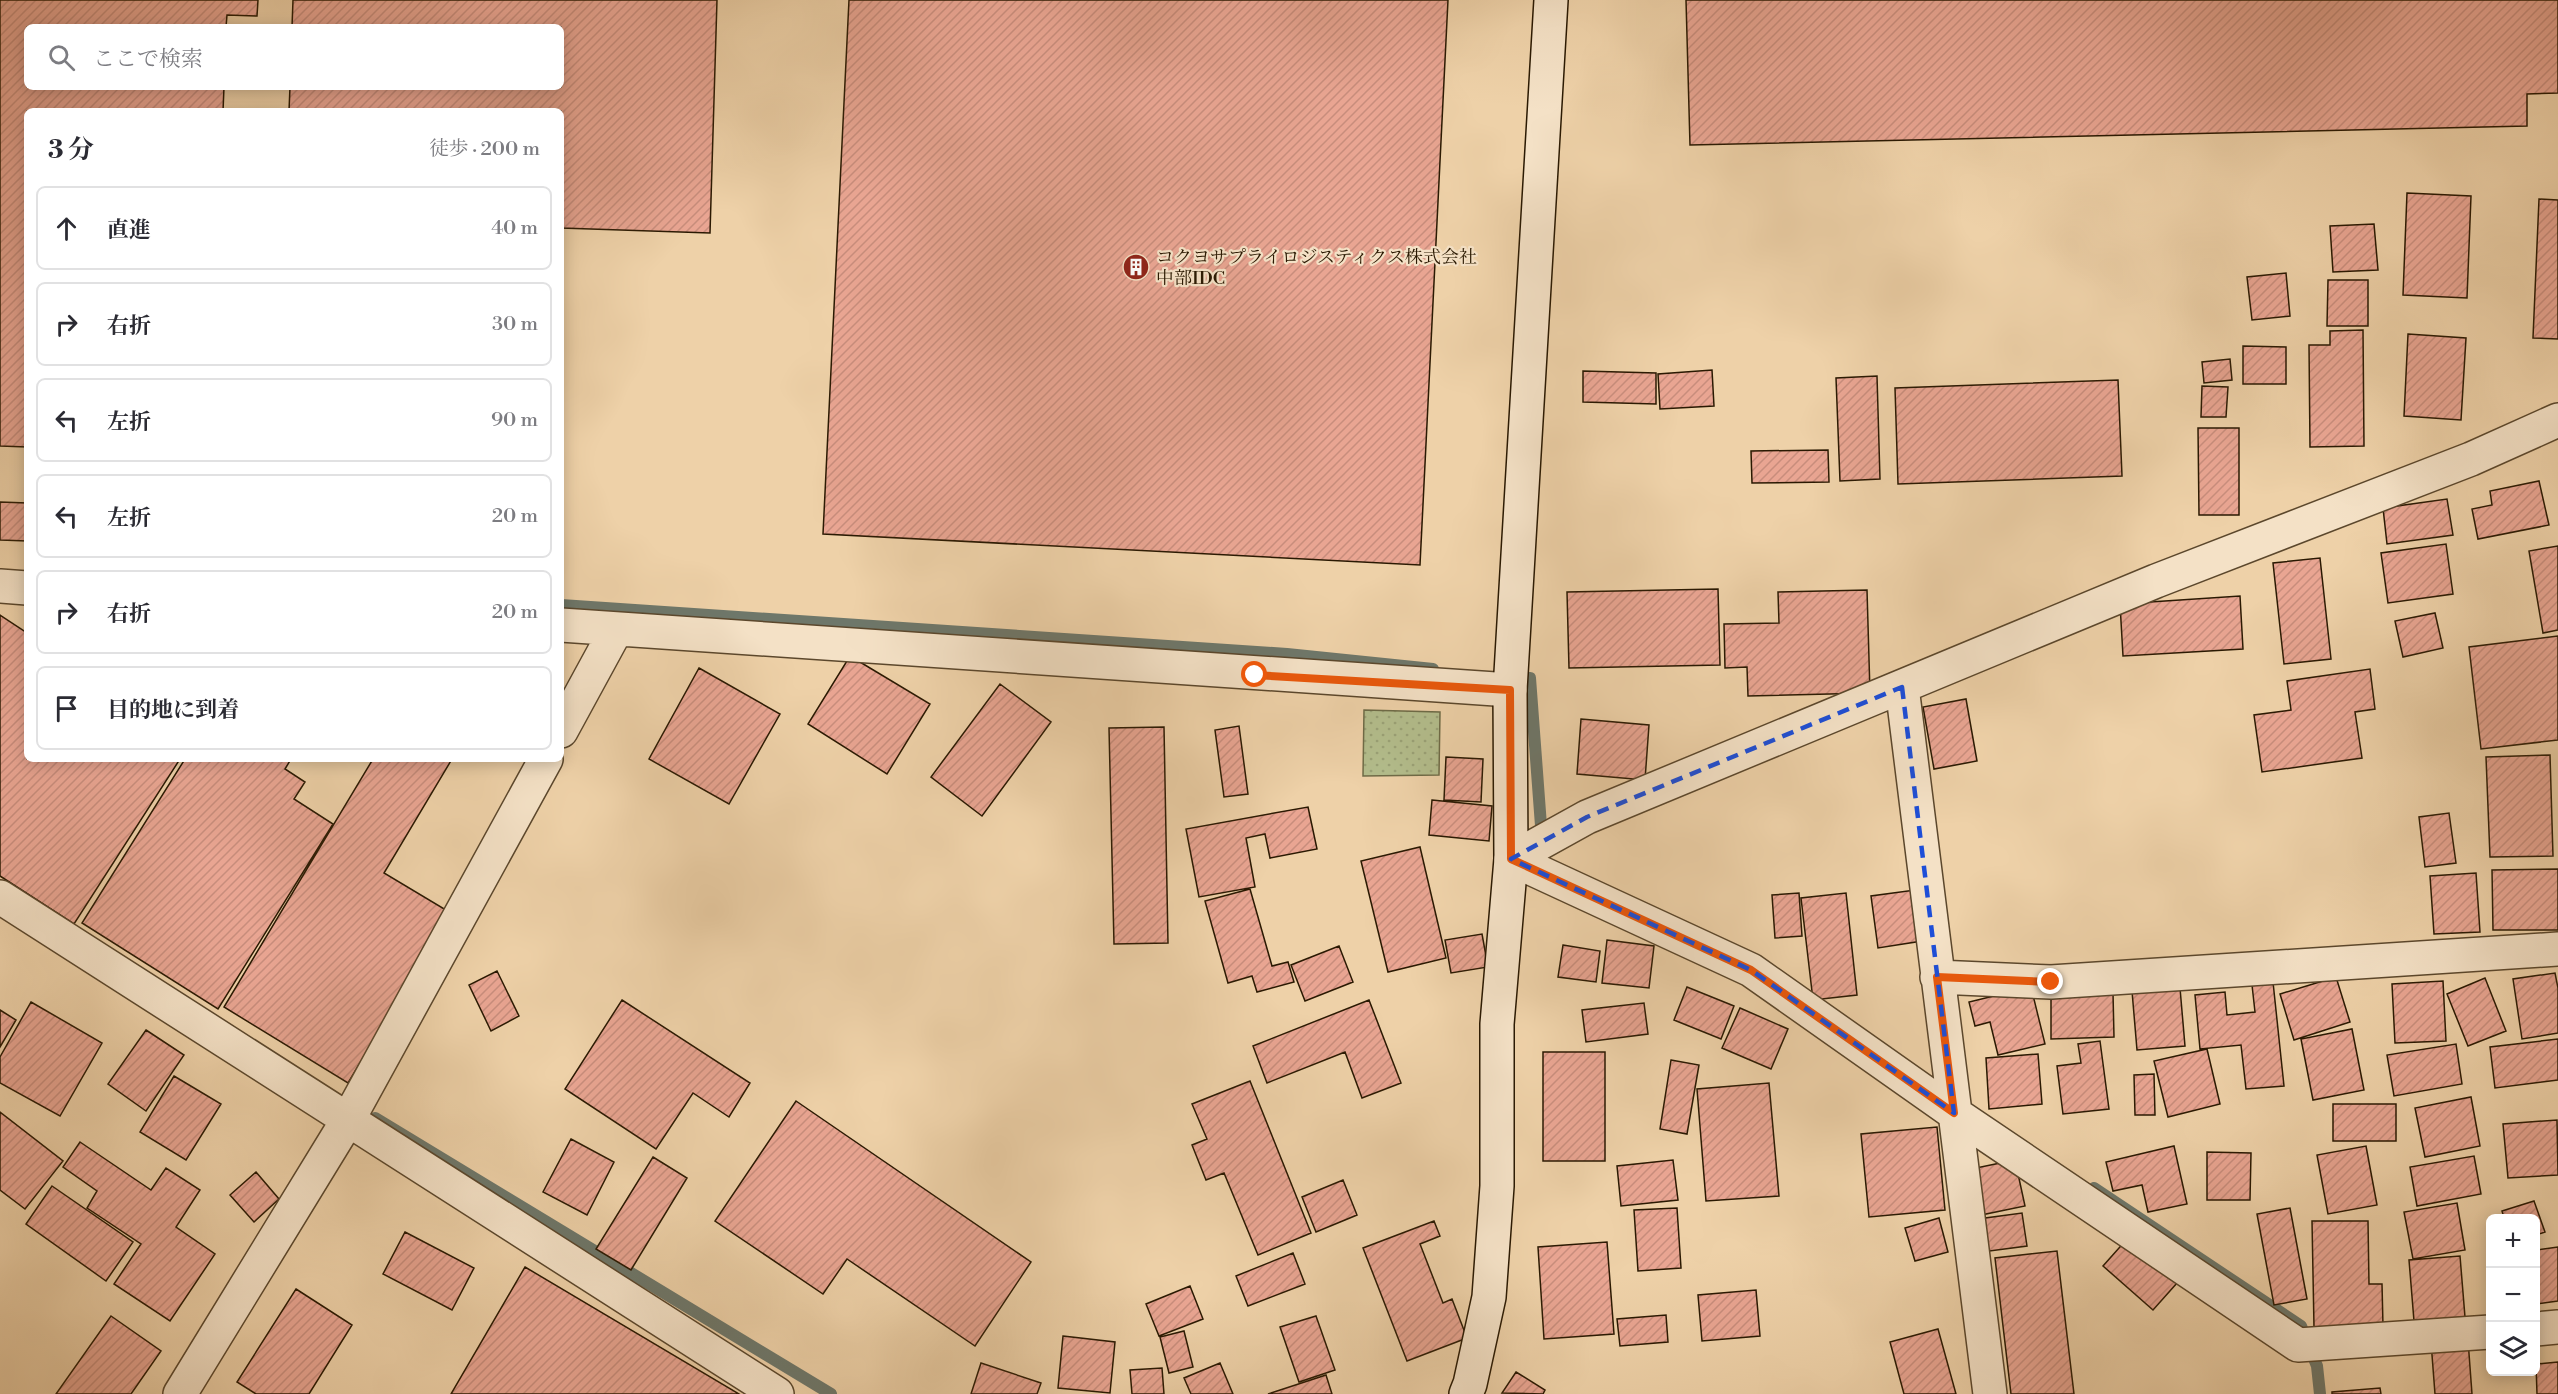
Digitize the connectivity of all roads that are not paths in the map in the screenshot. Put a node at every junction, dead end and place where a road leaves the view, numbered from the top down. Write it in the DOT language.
graph roads {
  1 [pos="1551,0"];
  2 [pos="2558,420"];
  3 [pos="0,586"];
  4 [pos="24,588"];
  5 [pos="564,625"];
  6 [pos="616,630"];
  7 [pos="1902,687"];
  8 [pos="1510,690"];
  9 [pos="564,725"];
  10 [pos="544,762"];
  11 [pos="1511,859"];
  12 [pos="0,897"];
  13 [pos="2558,949"];
  14 [pos="1937,977"];
  15 [pos="1954,1113"];
  16 [pos="349,1118"];
  17 [pos="2558,1327"];
  18 [pos="2540,1329"];
  19 [pos="2486,1332"];
  20 [pos="180,1394"];
  21 [pos="777,1394"];
  22 [pos="1466,1394"];
  23 [pos="1990,1394"];
  1 -- 8 [label="street"];
  2 -- 7 [label="street"];
  3 -- 4 [label="street"];
  5 -- 6 [label="street"];
  6 -- 8 [label="street"];
  6 -- 9 [label="street"];
  7 -- 11 [label="street"];
  7 -- 14 [label="street"];
  8 -- 11 [label="street"];
  10 -- 16 [label="street"];
  11 -- 15 [label="street"];
  11 -- 22 [label="street"];
  12 -- 16 [label="street"];
  13 -- 14 [label="street"];
  14 -- 15 [label="street"];
  15 -- 19 [label="street"];
  15 -- 23 [label="street"];
  16 -- 20 [label="street"];
  16 -- 21 [label="street"];
  17 -- 18 [label="street"];
}
